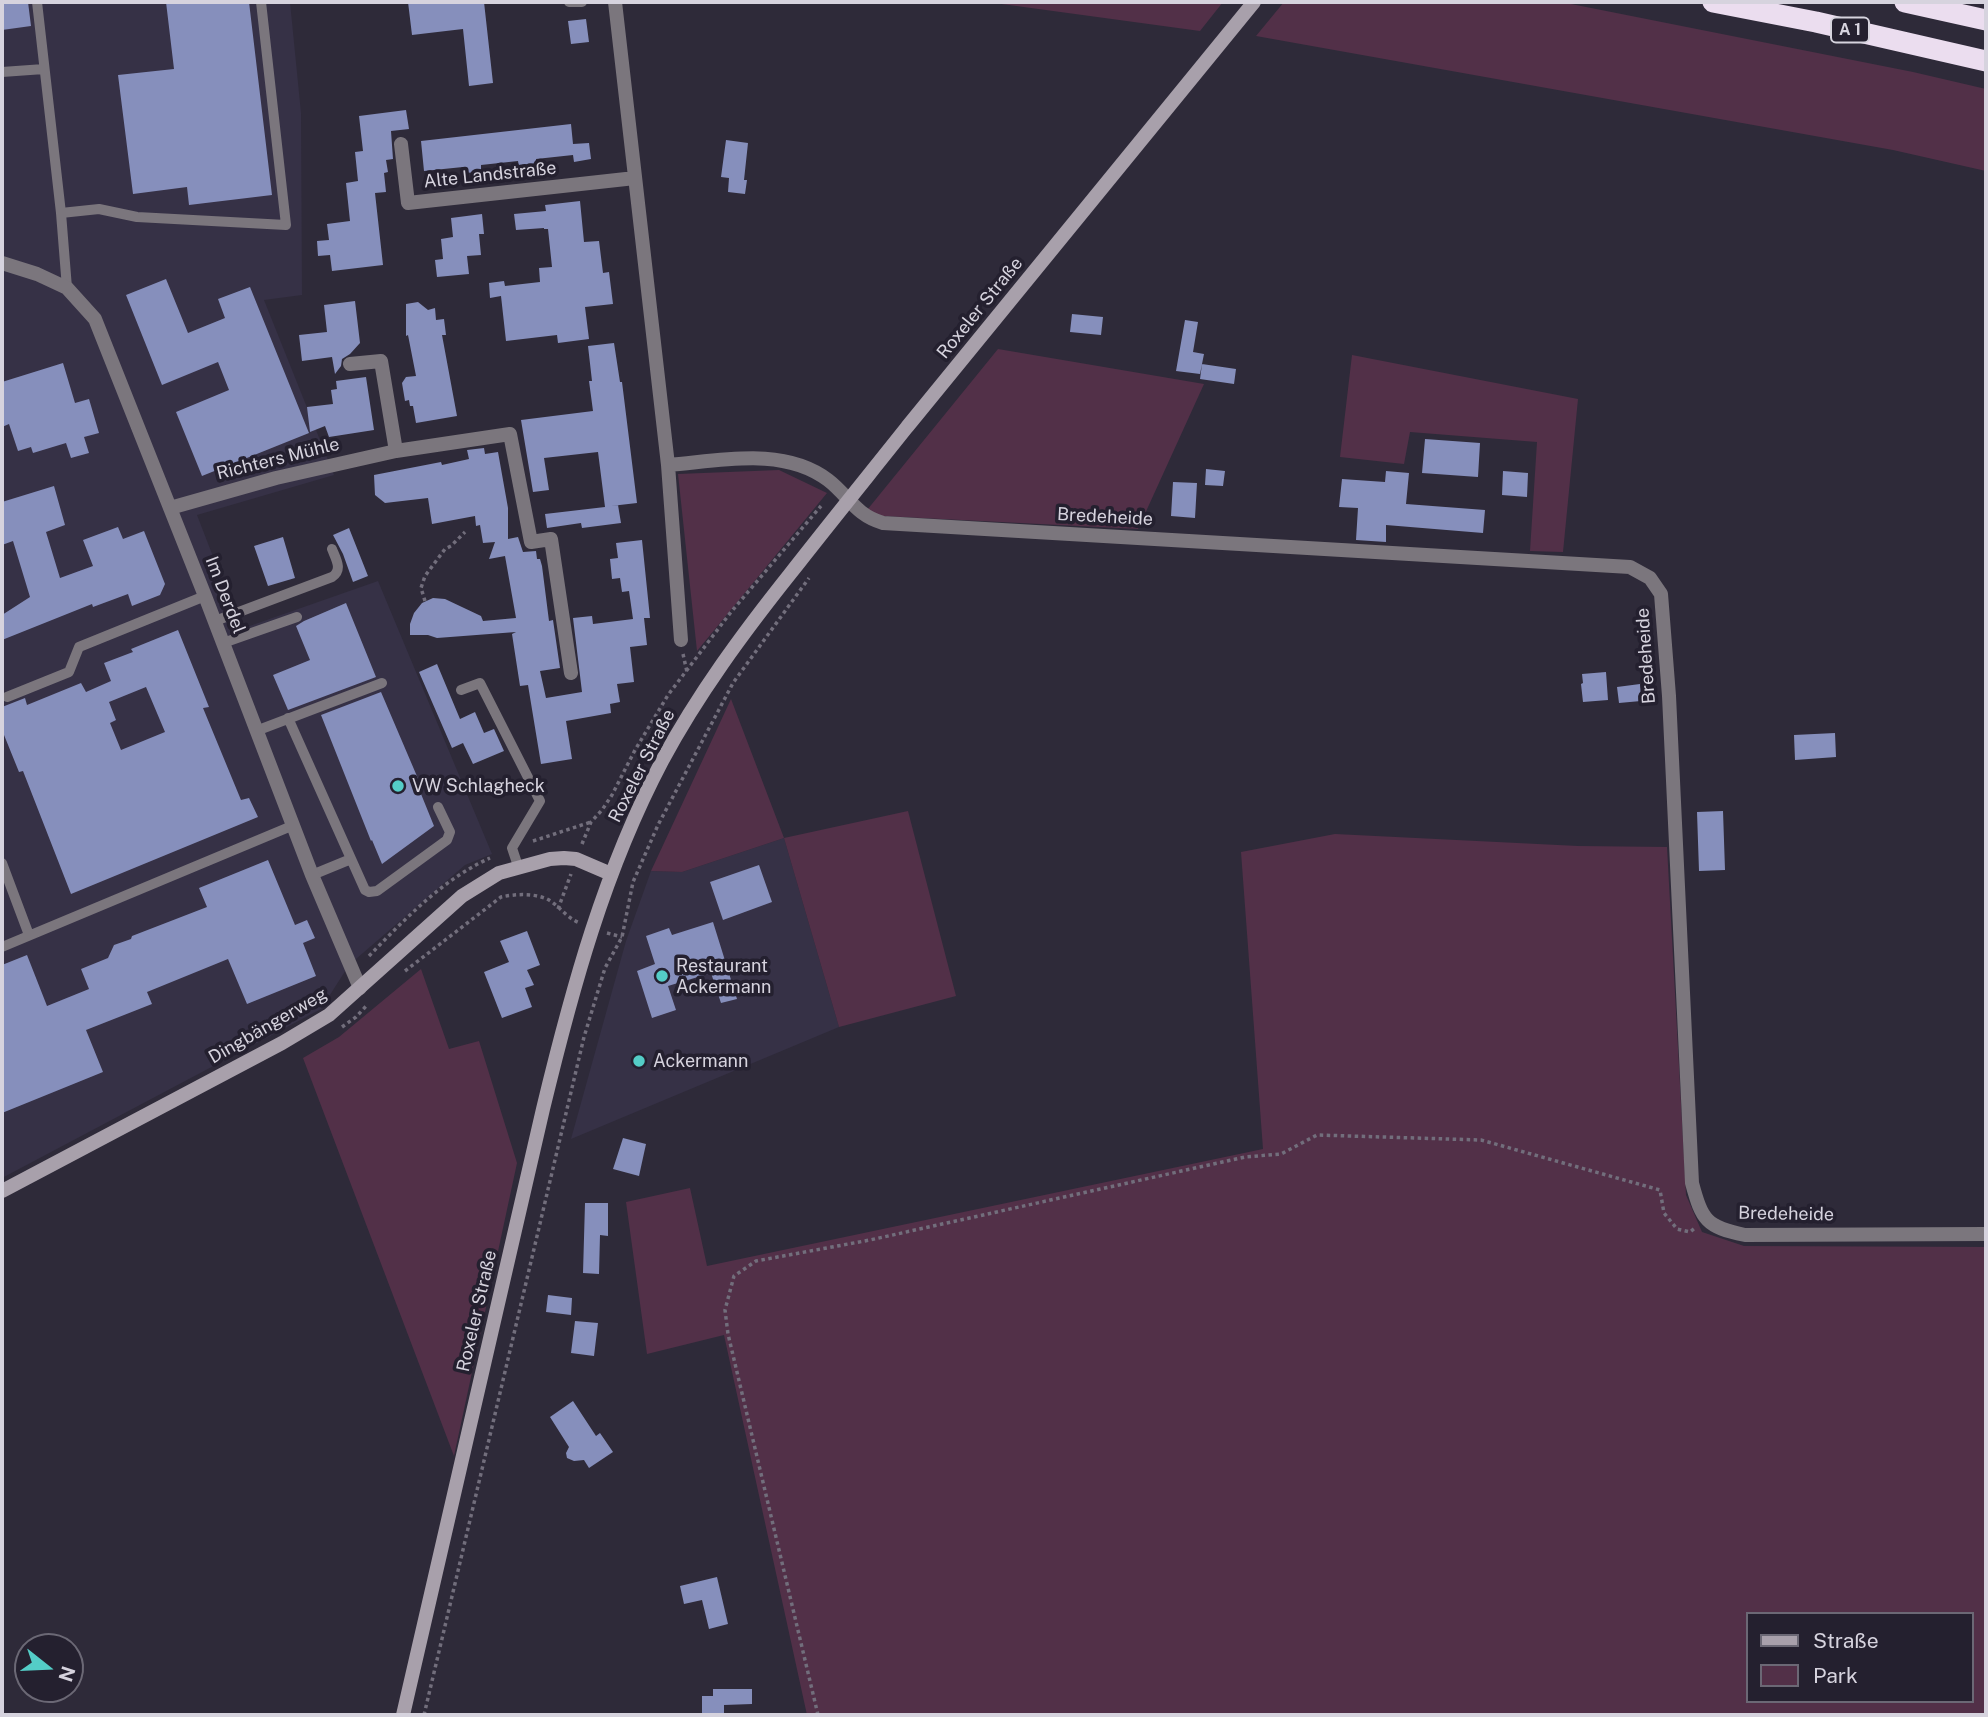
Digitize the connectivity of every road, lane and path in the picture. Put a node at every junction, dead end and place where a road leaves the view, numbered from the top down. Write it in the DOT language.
graph roads {
  1 [pos="37,2"];
  2 [pos="261,2"];
  3 [pos="569,2"];
  4 [pos="582,2"];
  5 [pos="615,2"];
  6 [pos="1713,2"];
  7 [pos="1905,2"];
  8 [pos="1250,7"];
  9 [pos="1986,20"];
  10 [pos="1986,61"];
  11 [pos="44,69"];
  12 [pos="2,72"];
  13 [pos="401,144"];
  14 [pos="635,178"];
  15 [pos="61,212"];
  16 [pos="2,263"];
  17 [pos="67,288"];
  18 [pos="349,364"];
  19 [pos="396,451"];
  20 [pos="668,465"];
  21 [pos="843,494"];
  22 [pos="170,508"];
  23 [pos="465,532"];
  24 [pos="332,549"];
  25 [pos="812,575"];
  26 [pos="205,596"];
  27 [pos="425,601"];
  28 [pos="297,617"];
  29 [pos="215,621"];
  30 [pos="681,640"];
  31 [pos="223,643"];
  32 [pos="571,673"];
  33 [pos="382,683"];
  34 [pos="461,690"];
  35 [pos="8,696"];
  36 [pos="288,718"];
  37 [pos="256,731"];
  38 [pos="438,807"];
  39 [pos="591,822"];
  40 [pos="294,825"];
  41 [pos="351,859"];
  42 [pos="2,863"];
  43 [pos="518,866"];
  44 [pos="611,874"];
  45 [pos="312,875"];
  46 [pos="29,935"];
  47 [pos="2,947"];
  48 [pos="360,988"];
  49 [pos="2,1191"];
  50 [pos="1704,1218"];
  51 [pos="1986,1234"];
  52 [pos="403,1715"];
  53 [pos="424,1715"];
  54 [pos="818,1715"];
  1 -- 11 [label="lane"];
  2 -- 15 [label="lane"];
  3 -- 4 [label="lane"];
  5 -- 14 [label="street"];
  6 -- 10 [label="highway, A 1"];
  7 -- 9 [label="highway"];
  8 -- 21 [label="main road, Roxeler Straße"];
  11 -- 12 [label="lane"];
  11 -- 15 [label="lane"];
  13 -- 14 [label="street, Alte Landstraße"];
  14 -- 20 [label="street"];
  15 -- 17 [label="lane"];
  16 -- 17 [label="street, Im Derdel"];
  17 -- 22 [label="street, Im Derdel"];
  18 -- 19 [label="street"];
  19 -- 22 [label="street, Richters Mühle"];
  19 -- 32 [label="street, Richters Mühle"];
  20 -- 21 [label="street"];
  20 -- 30 [label="street"];
  21 -- 39 [label="path"];
  21 -- 44 [label="main road, Roxeler Straße"];
  21 -- 50 [label="street, Bredeheide"];
  22 -- 26 [label="street, Im Derdel"];
  23 -- 27 [label="path"];
  24 -- 29 [label="lane"];
  25 -- 53 [label="path"];
  26 -- 29 [label="street, Im Derdel"];
  26 -- 35 [label="lane"];
  28 -- 31 [label="lane"];
  29 -- 31 [label="street, Im Derdel"];
  31 -- 37 [label="street, Im Derdel"];
  33 -- 36 [label="lane"];
  34 -- 43 [label="lane"];
  36 -- 37 [label="lane"];
  36 -- 41 [label="lane"];
  37 -- 40 [label="street, Im Derdel"];
  38 -- 41 [label="lane"];
  40 -- 45 [label="street, Im Derdel"];
  40 -- 46 [label="lane"];
  41 -- 45 [label="lane"];
  42 -- 46 [label="lane"];
  43 -- 44 [label="main road, Dingbängerweg"];
  43 -- 48 [label="main road, Dingbängerweg"];
  44 -- 52 [label="main road, Roxeler Straße"];
  45 -- 48 [label="street, Im Derdel"];
  46 -- 47 [label="lane"];
  48 -- 49 [label="main road, Dingbängerweg"];
  50 -- 51 [label="street, Bredeheide"];
  50 -- 54 [label="path"];
}
